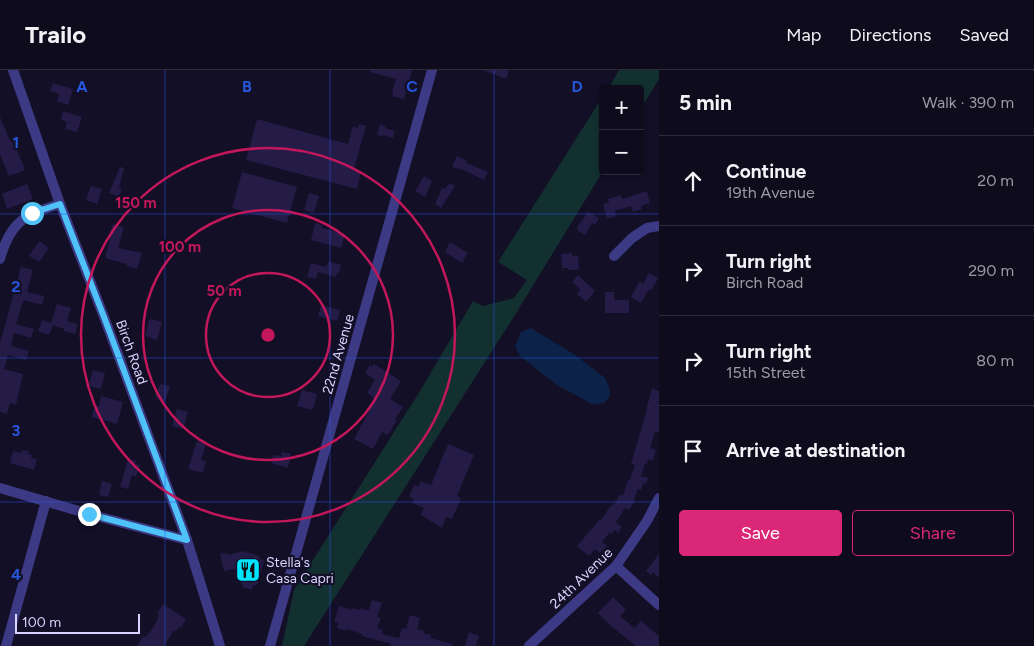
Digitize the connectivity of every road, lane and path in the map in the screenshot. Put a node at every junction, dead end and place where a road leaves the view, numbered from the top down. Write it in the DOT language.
graph roads {
  1 [pos="14,70"];
  2 [pos="432,70"];
  3 [pos="60,204"];
  4 [pos="659,226"];
  5 [pos="614,256"];
  6 [pos="0,259"];
  7 [pos="0,488"];
  8 [pos="659,498"];
  9 [pos="46,501"];
  10 [pos="187,540"];
  11 [pos="616,566"];
  12 [pos="659,605"];
  13 [pos="6,646"];
  14 [pos="220,646"];
  15 [pos="270,646"];
  16 [pos="530,646"];
  1 -- 3 [label="street, Birch Road"];
  2 -- 15 [label="street, 22nd Avenue"];
  3 -- 6 [label="street"];
  3 -- 10 [label="street, Birch Road"];
  4 -- 5 [label="street"];
  7 -- 9 [label="street"];
  8 -- 11 [label="street, 24th Avenue"];
  9 -- 10 [label="street"];
  9 -- 13 [label="street"];
  10 -- 14 [label="street, Birch Road"];
  11 -- 12 [label="street"];
  11 -- 16 [label="street, 24th Avenue"];
}
